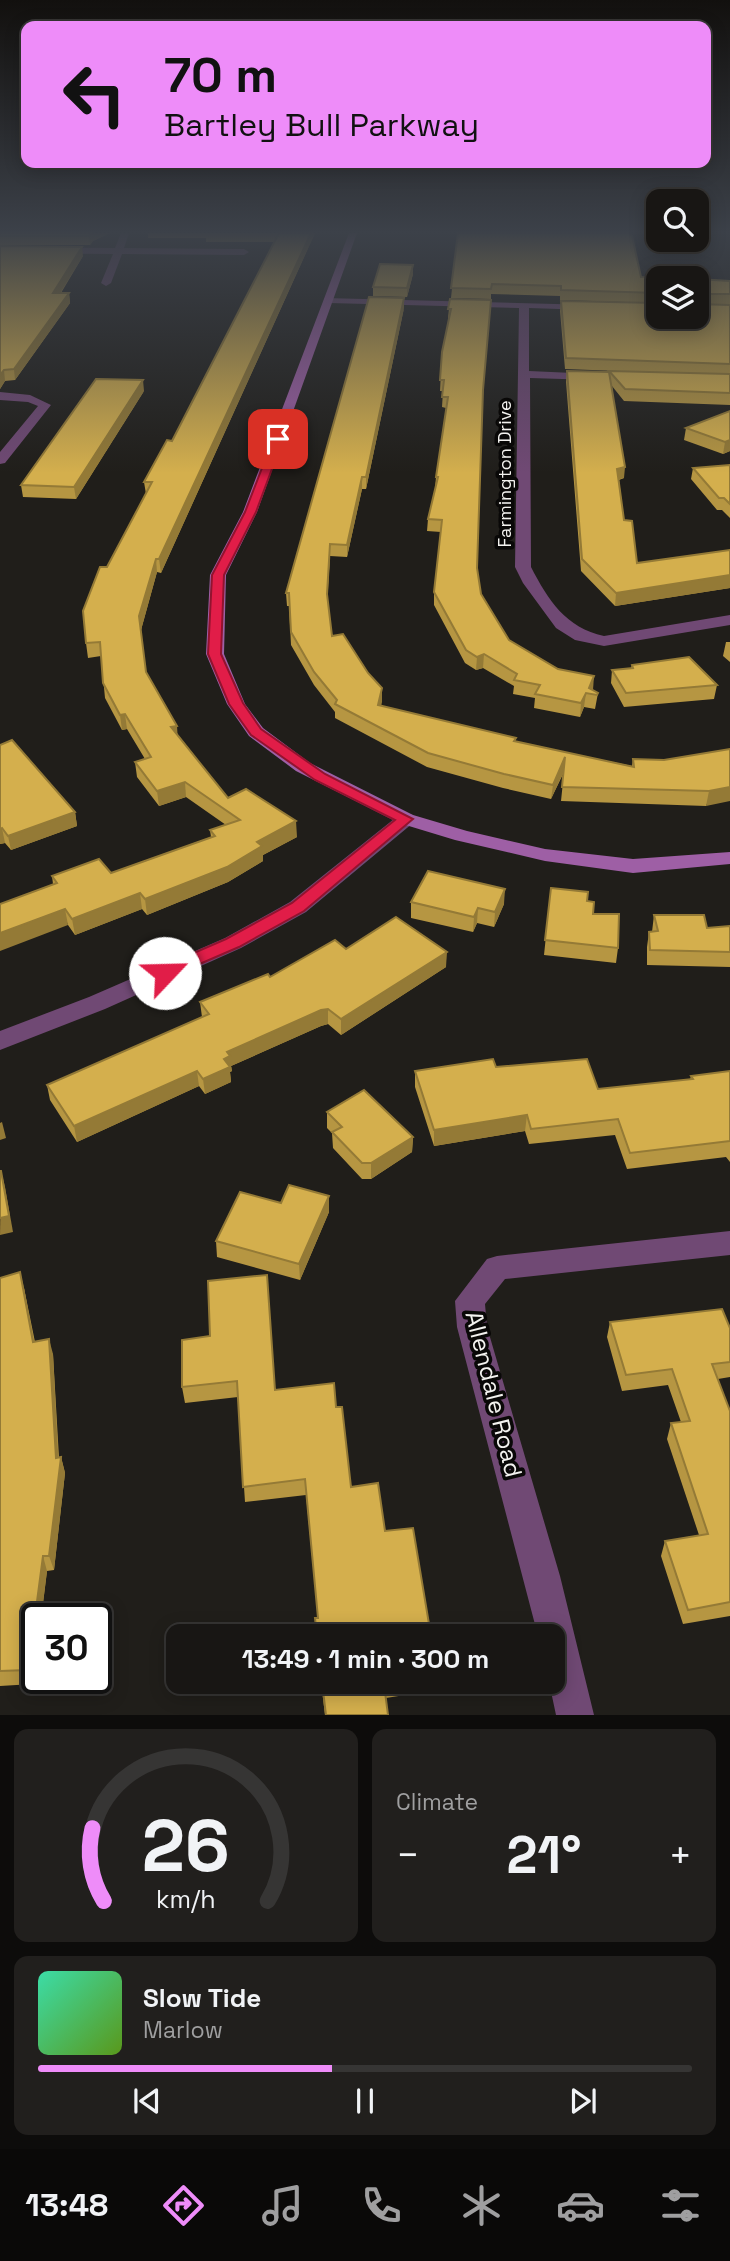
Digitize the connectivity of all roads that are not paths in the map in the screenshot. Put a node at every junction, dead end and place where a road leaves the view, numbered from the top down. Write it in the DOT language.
graph roads {
  1 [pos="324,313"];
  2 [pos="524,313"];
  3 [pos="523,374"];
  4 [pos="614,377"];
  5 [pos="0,396"];
  6 [pos="0,460"];
  7 [pos="730,620"];
  8 [pos="406,819"];
  9 [pos="730,858"];
  10 [pos="0,1041"];
  11 [pos="730,1243"];
  12 [pos="575,1715"];
  1 -- 8 [label="street"];
  2 -- 3 [label="street, Farmington Drive"];
  3 -- 4 [label="street"];
  3 -- 7 [label="street, Farmington Drive"];
  5 -- 6 [label="street"];
  8 -- 9 [label="street"];
  8 -- 10 [label="street"];
  11 -- 12 [label="street, Allendale Road"];
}
